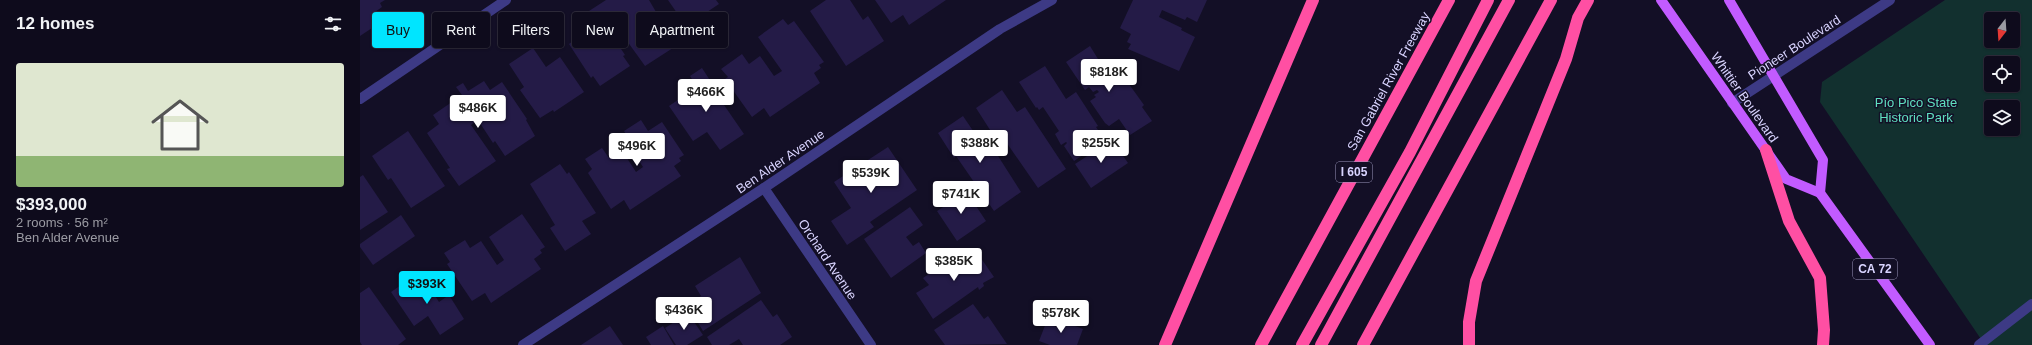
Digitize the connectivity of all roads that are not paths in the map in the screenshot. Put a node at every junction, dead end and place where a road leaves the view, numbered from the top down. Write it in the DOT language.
graph roads {
  1 [pos="506,0"];
  2 [pos="1052,0"];
  3 [pos="1313,0"];
  4 [pos="1441,0"];
  5 [pos="1449,0"];
  6 [pos="1488,0"];
  7 [pos="1509,0"];
  8 [pos="1551,0"];
  9 [pos="1588,0"];
  10 [pos="1661,0"];
  11 [pos="1730,0"];
  12 [pos="1890,0"];
  13 [pos="1421,48"];
  14 [pos="1774,76"];
  15 [pos="360,98"];
  16 [pos="1732,103"];
  17 [pos="1766,150"];
  18 [pos="764,188"];
  19 [pos="1820,193"];
  20 [pos="2032,304"];
  21 [pos="523,345"];
  22 [pos="871,345"];
  23 [pos="1165,345"];
  24 [pos="1261,345"];
  25 [pos="1302,345"];
  26 [pos="1320,345"];
  27 [pos="1363,345"];
  28 [pos="1469,345"];
  29 [pos="1823,345"];
  30 [pos="1930,345"];
  31 [pos="1979,345"];
  1 -- 15 [label="street"];
  2 -- 18 [label="street, Ben Alder Avenue"];
  3 -- 23 [label="highway"];
  4 -- 13 [label="highway"];
  5 -- 13 [label="highway, San Gabriel River Freeway / I 605"];
  6 -- 25 [label="highway"];
  7 -- 26 [label="highway"];
  8 -- 27 [label="highway"];
  9 -- 28 [label="highway"];
  10 -- 16 [label="main road, Whittier Boulevard"];
  11 -- 14 [label="main road"];
  12 -- 14 [label="street, Pioneer Boulevard"];
  13 -- 24 [label="highway, San Gabriel River Freeway / I 605"];
  14 -- 16 [label="street, Pioneer Boulevard"];
  14 -- 19 [label="main road"];
  16 -- 17 [label="main road, Whittier Boulevard"];
  17 -- 19 [label="main road, Whittier Boulevard"];
  17 -- 29 [label="highway"];
  18 -- 21 [label="street, Ben Alder Avenue"];
  18 -- 22 [label="street, Orchard Avenue"];
  19 -- 30 [label="main road, CA 72"];
  20 -- 31 [label="street"];
}
